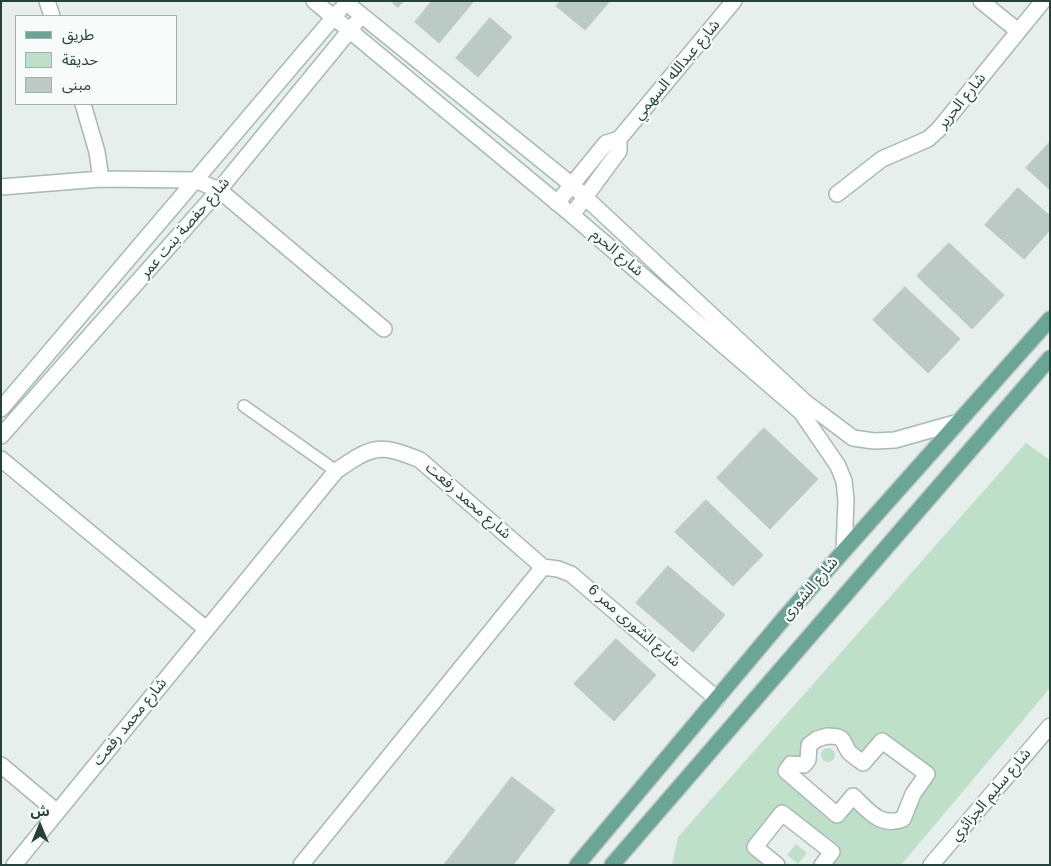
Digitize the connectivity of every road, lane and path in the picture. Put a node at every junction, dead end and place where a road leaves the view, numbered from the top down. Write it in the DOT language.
graph roads {
  1 [pos="46,1"];
  2 [pos="314,1"];
  3 [pos="734,1"];
  4 [pos="981,1"];
  5 [pos="1043,1"];
  6 [pos="345,2"];
  7 [pos="52,15"];
  8 [pos="362,16"];
  9 [pos="333,18"];
  10 [pos="350,31"];
  11 [pos="1018,31"];
  12 [pos="82,105"];
  13 [pos="620,139"];
  14 [pos="101,179"];
  15 [pos="195,180"];
  16 [pos="572,185"];
  17 [pos="1,187"];
  18 [pos="219,190"];
  19 [pos="837,194"];
  20 [pos="585,197"];
  21 [pos="557,203"];
  22 [pos="572,215"];
  23 [pos="1050,319"];
  24 [pos="384,329"];
  25 [pos="1050,358"];
  26 [pos="244,406"];
  27 [pos="1,409"];
  28 [pos="956,423"];
  29 [pos="1,436"];
  30 [pos="1,459"];
  31 [pos="336,471"];
  32 [pos="844,550"];
  33 [pos="543,567"];
  34 [pos="205,628"];
  35 [pos="717,699"];
  36 [pos="1050,726"];
  37 [pos="882,741"];
  38 [pos="1,765"];
  39 [pos="57,812"];
  40 [pos="14,865"];
  41 [pos="301,865"];
  42 [pos="578,865"];
  43 [pos="612,865"];
  44 [pos="777,865"];
  45 [pos="822,865"];
  46 [pos="931,865"];
  1 -- 7 [label="street"];
  2 -- 9 [label="street, شارع الحرم"];
  3 -- 13 [label="street, شارع عبدالله السهمي"];
  4 -- 11 [label="street"];
  5 -- 11 [label="street, شارع الحرير"];
  6 -- 8 [label="street, شارع الحرم"];
  6 -- 9 [label="street, شارع حفصة بنت عمر"];
  8 -- 10 [label="street, شارع حفصة بنت عمر"];
  8 -- 16 [label="street, شارع الحرم"];
  9 -- 10 [label="street, شارع الحرم"];
  9 -- 15 [label="street, شارع حفصة بنت عمر"];
  10 -- 18 [label="street, شارع حفصة بنت عمر"];
  10 -- 21 [label="street, شارع الحرم"];
  11 -- 19 [label="street, شارع الحرير"];
  12 -- 14 [label="street"];
  13 -- 16 [label="street, شارع عبدالله السهمي"];
  13 -- 20 [label="street, شارع عبدالله السهمي"];
  14 -- 15 [label="street"];
  14 -- 17 [label="street"];
  15 -- 18 [label="street"];
  15 -- 27 [label="street, شارع حفصة بنت عمر"];
  16 -- 20 [label="street, شارع الحرم"];
  16 -- 21 [label="street, شارع عبدالله السهمي"];
  18 -- 24 [label="street"];
  18 -- 29 [label="street, شارع حفصة بنت عمر"];
  20 -- 22 [label="street, شارع عبدالله السهمي"];
  20 -- 28 [label="street, شارع الحرم"];
  21 -- 22 [label="street, شارع الحرم"];
  22 -- 32 [label="street, شارع الحرم"];
  23 -- 28 [label="main road, شارع الشورى"];
  25 -- 43 [label="main road, شارع الشورى"];
  26 -- 31 [label="lane"];
  28 -- 32 [label="main road, شارع الشورى"];
  30 -- 34 [label="street"];
  31 -- 33 [label="street, شارع محمد رفعت"];
  31 -- 34 [label="street, شارع محمد رفعت"];
  32 -- 35 [label="main road, شارع الشورى"];
  33 -- 35 [label="street, شارع الشورى ممر 6"];
  33 -- 41 [label="street"];
  34 -- 39 [label="street, شارع محمد رفعت"];
  35 -- 42 [label="main road, شارع الشورى"];
  36 -- 46 [label="street, شارع سليم الجزائري"];
  37 -- 37 [label="street"];
  38 -- 39 [label="street"];
  39 -- 40 [label="street, شارع محمد رفعت"];
  44 -- 45 [label="street"];
}
